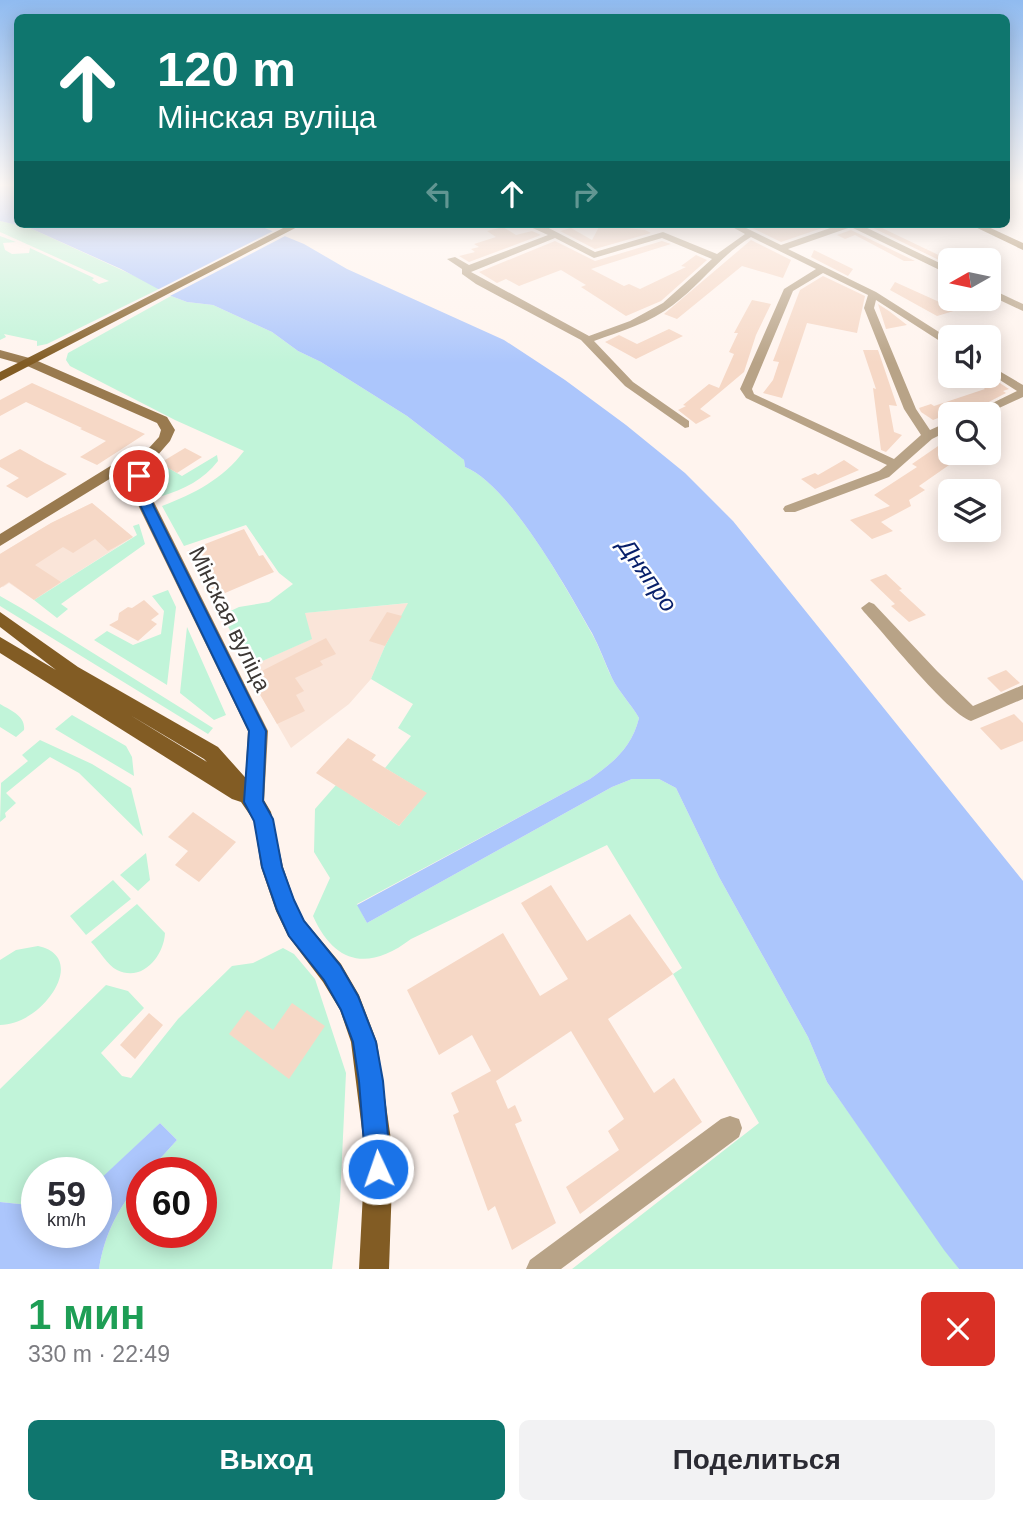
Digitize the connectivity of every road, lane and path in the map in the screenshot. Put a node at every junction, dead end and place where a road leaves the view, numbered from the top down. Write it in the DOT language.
graph roads {
  1 [pos="259,244"];
  2 [pos="531,244"];
  3 [pos="572,244"];
  4 [pos="633,244"];
  5 [pos="685,244"];
  6 [pos="731,244"];
  7 [pos="773,244"];
  8 [pos="792,244"];
  9 [pos="893,244"];
  10 [pos="781,248"];
  11 [pos="716,257"];
  12 [pos="452,259"];
  13 [pos="938,266"];
  14 [pos="468,269"];
  15 [pos="823,269"];
  16 [pos="873,294"];
  17 [pos="1001,297"];
  18 [pos="1023,308"];
  19 [pos="938,335"];
  20 [pos="587,340"];
  21 [pos="0,354"];
  22 [pos="30,362"];
  23 [pos="1001,376"];
  24 [pos="0,377"];
  25 [pos="1023,391"];
  26 [pos="1001,402"];
  27 [pos="685,424"];
  28 [pos="938,431"];
  29 [pos="928,436"];
  30 [pos="142,463"];
  31 [pos="895,464"];
  32 [pos="790,509"];
  33 [pos="0,541"];
  34 [pos="869,608"];
  35 [pos="0,618"];
  36 [pos="0,644"];
  37 [pos="1023,692"];
  38 [pos="254,802"];
  39 [pos="730,1128"];
  40 [pos="374,1269"];
  41 [pos="539,1269"];
  1 -- 22 [label="main road"];
  2 -- 14 [label="street"];
  3 -- 4 [label="street"];
  5 -- 11 [label="street"];
  6 -- 11 [label="street"];
  7 -- 10 [label="street"];
  8 -- 10 [label="street"];
  9 -- 13 [label="street"];
  10 -- 15 [label="street"];
  11 -- 20 [label="street"];
  12 -- 14 [label="street"];
  14 -- 20 [label="street"];
  15 -- 16 [label="street"];
  15 -- 31 [label="street"];
  16 -- 19 [label="street"];
  16 -- 29 [label="street"];
  17 -- 18 [label="street"];
  20 -- 27 [label="street"];
  21 -- 22 [label="street"];
  22 -- 24 [label="main road"];
  22 -- 30 [label="street"];
  23 -- 25 [label="street"];
  25 -- 26 [label="street"];
  28 -- 29 [label="street"];
  29 -- 31 [label="street"];
  30 -- 33 [label="street"];
  30 -- 38 [label="street, Мінская вуліца"];
  31 -- 32 [label="street"];
  34 -- 37 [label="street"];
  35 -- 38 [label="main road"];
  36 -- 38 [label="main road"];
  38 -- 40 [label="main road"];
  39 -- 41 [label="street"];
}
